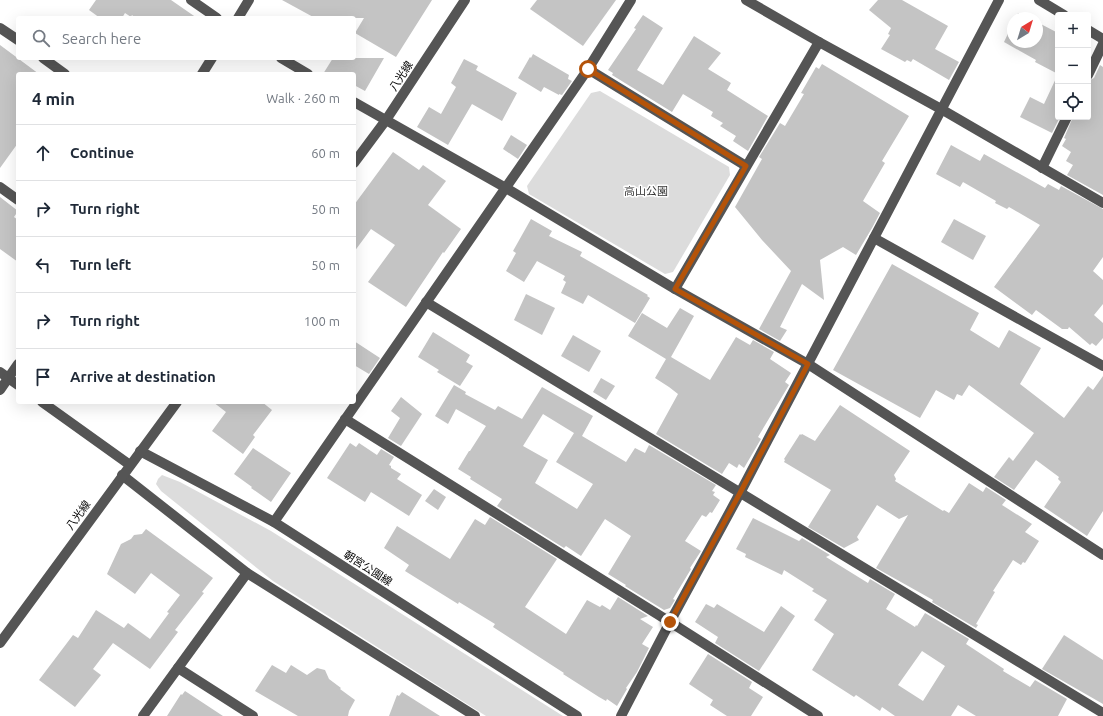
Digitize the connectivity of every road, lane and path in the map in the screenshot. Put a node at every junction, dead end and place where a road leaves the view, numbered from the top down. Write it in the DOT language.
graph roads {
  1 [pos="191,0"];
  2 [pos="249,0"];
  3 [pos="465,0"];
  4 [pos="632,0"];
  5 [pos="746,0"];
  6 [pos="999,0"];
  7 [pos="1039,0"];
  8 [pos="1059,12"];
  9 [pos="214,16"];
  10 [pos="239,16"];
  11 [pos="0,28"];
  12 [pos="1091,32"];
  13 [pos="16,39"];
  14 [pos="1103,39"];
  15 [pos="819,42"];
  16 [pos="1103,44"];
  17 [pos="45,60"];
  18 [pos="211,60"];
  19 [pos="284,60"];
  20 [pos="588,69"];
  21 [pos="1091,69"];
  22 [pos="62,72"];
  23 [pos="203,72"];
  24 [pos="305,72"];
  25 [pos="356,103"];
  26 [pos="941,109"];
  27 [pos="386,120"];
  28 [pos="1066,120"];
  29 [pos="356,160"];
  30 [pos="746,166"];
  31 [pos="1042,168"];
  32 [pos="0,187"];
  33 [pos="506,188"];
  34 [pos="16,199"];
  35 [pos="1103,203"];
  36 [pos="874,238"];
  37 [pos="675,289"];
  38 [pos="426,302"];
  39 [pos="808,364"];
  40 [pos="1103,366"];
  41 [pos="16,367"];
  42 [pos="0,372"];
  43 [pos="9,378"];
  44 [pos="16,383"];
  45 [pos="0,390"];
  46 [pos="356,403"];
  47 [pos="45,404"];
  48 [pos="175,404"];
  49 [pos="355,404"];
  50 [pos="345,419"];
  51 [pos="140,451"];
  52 [pos="130,465"];
  53 [pos="122,475"];
  54 [pos="740,493"];
  55 [pos="274,522"];
  56 [pos="1103,555"];
  57 [pos="247,573"];
  58 [pos="670,622"];
  59 [pos="0,643"];
  60 [pos="178,668"];
  61 [pos="1103,713"];
  62 [pos="143,716"];
  63 [pos="253,716"];
  64 [pos="475,716"];
  65 [pos="577,716"];
  66 [pos="621,716"];
  67 [pos="818,716"];
  1 -- 9 [label="street"];
  2 -- 10 [label="street"];
  3 -- 27 [label="street, 八光線"];
  4 -- 20 [label="street"];
  5 -- 15 [label="street"];
  6 -- 26 [label="street"];
  7 -- 8 [label="street"];
  11 -- 13 [label="street"];
  12 -- 14 [label="street"];
  15 -- 26 [label="street"];
  15 -- 30 [label="street"];
  16 -- 21 [label="street"];
  17 -- 22 [label="street"];
  18 -- 23 [label="street"];
  19 -- 24 [label="street"];
  20 -- 30 [label="street"];
  20 -- 33 [label="street"];
  25 -- 27 [label="street"];
  26 -- 31 [label="street"];
  26 -- 36 [label="street"];
  27 -- 29 [label="street, 八光線"];
  27 -- 33 [label="street"];
  28 -- 31 [label="street"];
  30 -- 37 [label="street"];
  31 -- 35 [label="street"];
  32 -- 34 [label="street"];
  33 -- 37 [label="street"];
  33 -- 38 [label="street"];
  36 -- 39 [label="street"];
  36 -- 40 [label="street"];
  37 -- 39 [label="street"];
  38 -- 46 [label="street"];
  38 -- 54 [label="street"];
  39 -- 54 [label="street"];
  39 -- 56 [label="street"];
  41 -- 43 [label="street"];
  42 -- 43 [label="street"];
  43 -- 44 [label="street"];
  43 -- 45 [label="street"];
  47 -- 52 [label="street"];
  48 -- 51 [label="street, 八光線"];
  49 -- 50 [label="street"];
  50 -- 55 [label="street"];
  50 -- 58 [label="street"];
  51 -- 52 [label="street, 八光線"];
  51 -- 55 [label="street, 朝宮公園線"];
  52 -- 53 [label="street, 八光線"];
  53 -- 57 [label="street"];
  53 -- 59 [label="street, 八光線"];
  54 -- 58 [label="street"];
  54 -- 61 [label="street"];
  55 -- 65 [label="street, 朝宮公園線"];
  57 -- 60 [label="street"];
  57 -- 64 [label="street"];
  58 -- 66 [label="street"];
  58 -- 67 [label="street"];
  60 -- 62 [label="street"];
  60 -- 63 [label="street"];
}
